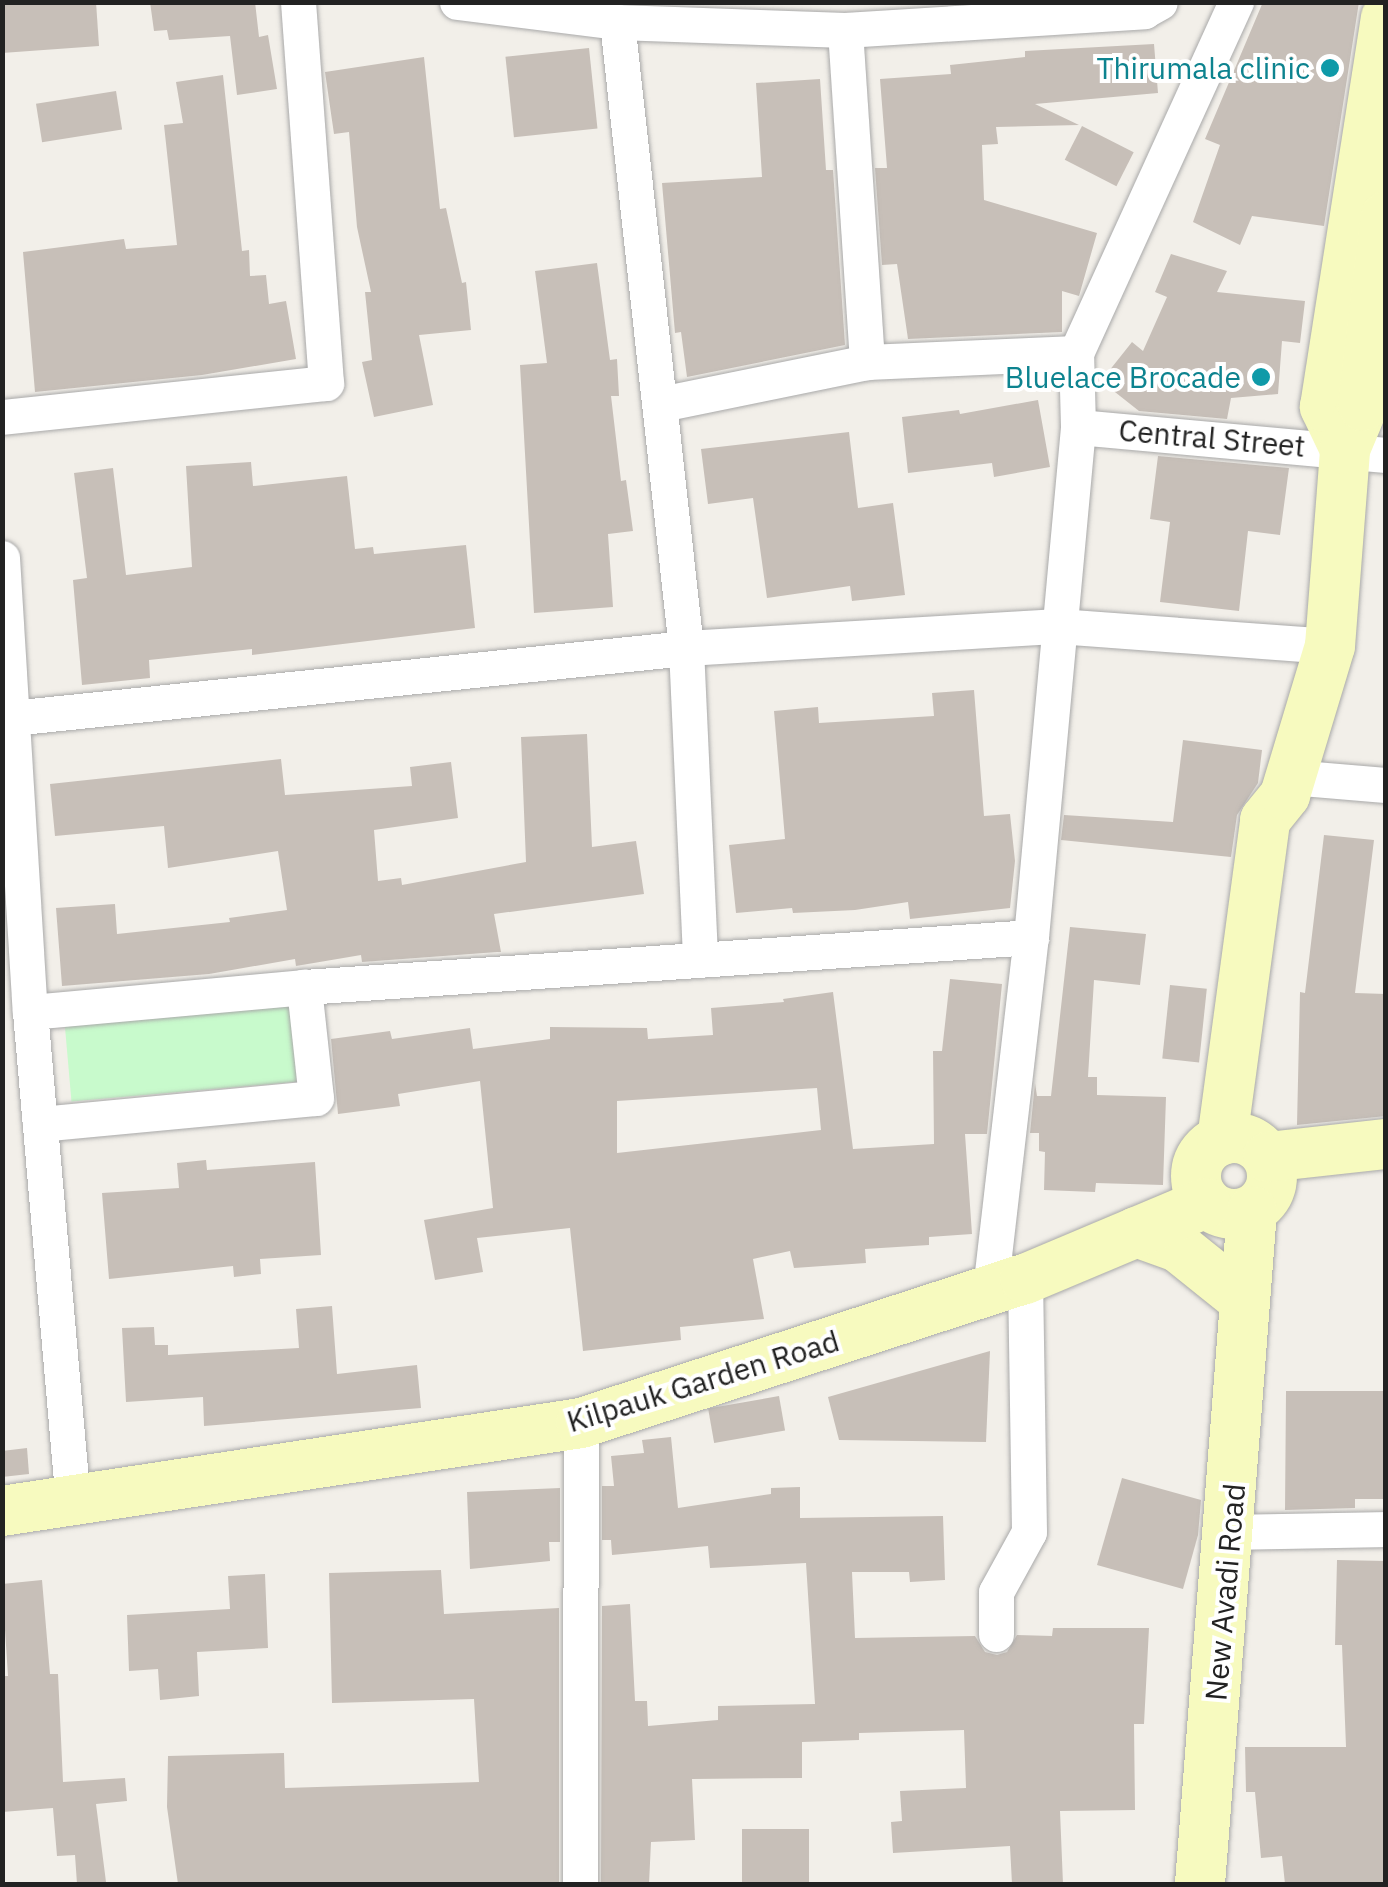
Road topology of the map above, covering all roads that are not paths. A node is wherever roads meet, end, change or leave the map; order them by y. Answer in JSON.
{"nodes":[{"id":1,"x":298,"y":2,"type":"edge"},
{"id":2,"x":457,"y":2,"type":"edge"},
{"id":3,"x":1160,"y":2,"type":"edge"},
{"id":4,"x":1236,"y":2,"type":"edge"},
{"id":5,"x":810,"y":15,"type":"edge"},
{"id":6,"x":1386,"y":18,"type":"edge"},
{"id":7,"x":616,"y":22,"type":"junction"},
{"id":8,"x":846,"y":30,"type":"junction"},
{"id":9,"x":1386,"y":216,"type":"edge"},
{"id":10,"x":1076,"y":354,"type":"junction"},
{"id":11,"x":868,"y":362,"type":"junction"},
{"id":12,"x":661,"y":404,"type":"junction"},
{"id":13,"x":2,"y":417,"type":"edge"},
{"id":14,"x":1078,"y":427,"type":"junction"},
{"id":15,"x":1365,"y":452,"type":"edge"},
{"id":16,"x":2,"y":558,"type":"edge"},
{"id":17,"x":1058,"y":626,"type":"junction"},
{"id":18,"x":1330,"y":646,"type":"junction"},
{"id":19,"x":686,"y":648,"type":"junction"},
{"id":20,"x":8,"y":719,"type":"edge"},
{"id":21,"x":1386,"y":785,"type":"edge"},
{"id":22,"x":1288,"y":786,"type":"junction"},
{"id":23,"x":1031,"y":937,"type":"junction"},
{"id":24,"x":700,"y":960,"type":"junction"},
{"id":25,"x":304,"y":987,"type":"junction"},
{"id":26,"x":30,"y":1012,"type":"junction"},
{"id":27,"x":40,"y":1124,"type":"junction"},
{"id":28,"x":1386,"y":1144,"type":"edge"},
{"id":29,"x":1386,"y":1173,"type":"edge"},
{"id":30,"x":1240,"y":1179,"type":"junction"},
{"id":31,"x":1136,"y":1232,"type":"junction"},
{"id":32,"x":1008,"y":1284,"type":"junction"},
{"id":33,"x":1243,"y":1299,"type":"junction"},
{"id":34,"x":581,"y":1422,"type":"junction"},
{"id":35,"x":73,"y":1500,"type":"junction"},
{"id":36,"x":2,"y":1511,"type":"edge"},
{"id":37,"x":1386,"y":1529,"type":"edge"},
{"id":38,"x":1231,"y":1532,"type":"junction"},
{"id":39,"x":996,"y":1634,"type":"dead end"},
{"id":40,"x":580,"y":1884,"type":"edge"},
{"id":41,"x":1200,"y":1884,"type":"edge"}],
"edges":[{"from":1,"to":13,"type":"street"},
{"from":2,"to":7,"type":"street"},
{"from":3,"to":8,"type":"street"},
{"from":4,"to":10,"type":"street"},
{"from":5,"to":7,"type":"street"},
{"from":5,"to":8,"type":"street"},
{"from":6,"to":15,"type":"main road","name":"New Avadi Road"},
{"from":7,"to":12,"type":"street"},
{"from":8,"to":11,"type":"street"},
{"from":9,"to":15,"type":"main road","name":"New Avadi Road"},
{"from":10,"to":11,"type":"street"},
{"from":10,"to":14,"type":"street"},
{"from":11,"to":12,"type":"street"},
{"from":12,"to":19,"type":"street"},
{"from":14,"to":15,"type":"street","name":"Central Street"},
{"from":14,"to":17,"type":"street"},
{"from":15,"to":18,"type":"main road","name":"New Avadi Road"},
{"from":16,"to":20,"type":"street"},
{"from":17,"to":18,"type":"street"},
{"from":17,"to":19,"type":"street"},
{"from":17,"to":23,"type":"street"},
{"from":18,"to":22,"type":"main road","name":"New Avadi Road"},
{"from":19,"to":20,"type":"street"},
{"from":19,"to":24,"type":"street"},
{"from":20,"to":26,"type":"street"},
{"from":21,"to":22,"type":"street"},
{"from":22,"to":30,"type":"main road","name":"New Avadi Road"},
{"from":23,"to":24,"type":"street"},
{"from":23,"to":32,"type":"street"},
{"from":24,"to":25,"type":"street"},
{"from":25,"to":26,"type":"street"},
{"from":25,"to":27,"type":"street"},
{"from":26,"to":27,"type":"street"},
{"from":27,"to":35,"type":"street"},
{"from":28,"to":30,"type":"main road","name":"Kilpauk Garden Road"},
{"from":29,"to":30,"type":"main road","name":"Kilpauk Garden Road"},
{"from":30,"to":31,"type":"main road","name":"Kilpauk Garden Road"},
{"from":30,"to":33,"type":"main road","name":"New Avadi Road"},
{"from":31,"to":32,"type":"main road","name":"Kilpauk Garden Road"},
{"from":31,"to":33,"type":"main road"},
{"from":32,"to":34,"type":"main road","name":"Kilpauk Garden Road"},
{"from":32,"to":39,"type":"street"},
{"from":33,"to":38,"type":"main road","name":"New Avadi Road"},
{"from":34,"to":35,"type":"main road","name":"Kilpauk Garden Road"},
{"from":34,"to":40,"type":"street"},
{"from":35,"to":36,"type":"main road","name":"Kilpauk Garden Road"},
{"from":37,"to":38,"type":"street"},
{"from":38,"to":41,"type":"main road","name":"New Avadi Road"}]}
